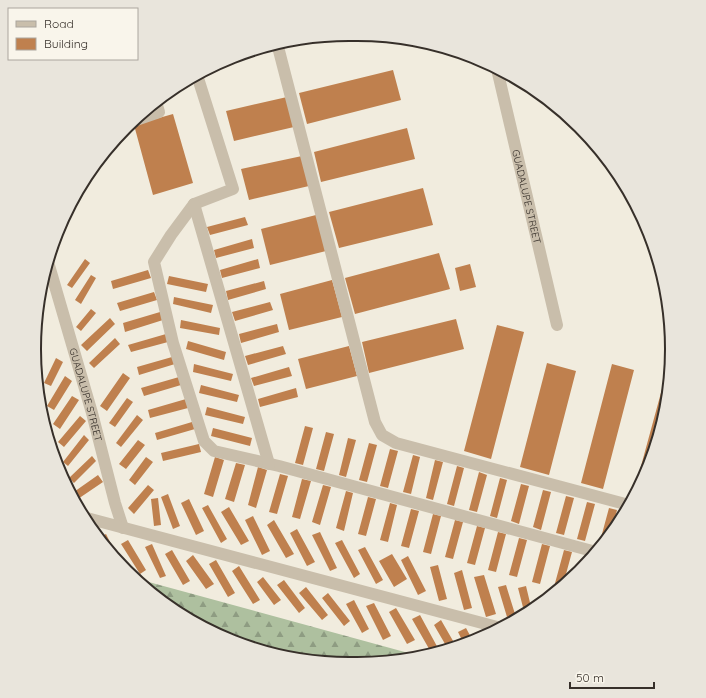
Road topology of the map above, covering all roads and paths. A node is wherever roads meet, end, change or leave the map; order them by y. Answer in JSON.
{"nodes":[{"id":1,"x":280,"y":49,"type":"edge"},
{"id":2,"x":499,"y":76,"type":"edge"},
{"id":3,"x":199,"y":80,"type":"edge"},
{"id":4,"x":158,"y":108,"type":"edge"},
{"id":5,"x":147,"y":116,"type":"edge"},
{"id":6,"x":194,"y":204,"type":"junction"},
{"id":7,"x":51,"y":271,"type":"edge"},
{"id":8,"x":558,"y":325,"type":"dead end"},
{"id":9,"x":269,"y":464,"type":"junction"},
{"id":10,"x":624,"y":504,"type":"edge"},
{"id":11,"x":93,"y":520,"type":"edge"},
{"id":12,"x":123,"y":528,"type":"junction"},
{"id":13,"x":590,"y":550,"type":"edge"},
{"id":14,"x":492,"y":626,"type":"edge"}],
"edges":[{"from":1,"to":10,"type":"street"},
{"from":2,"to":8,"type":"street","name":"GUADALUPE STREET"},
{"from":3,"to":6,"type":"street"},
{"from":4,"to":5,"type":"street"},
{"from":6,"to":9,"type":"street"},
{"from":6,"to":9,"type":"street"},
{"from":7,"to":12,"type":"street","name":"GUADALUPE STREET"},
{"from":9,"to":13,"type":"street"},
{"from":11,"to":12,"type":"street"},
{"from":12,"to":14,"type":"street"}]}
